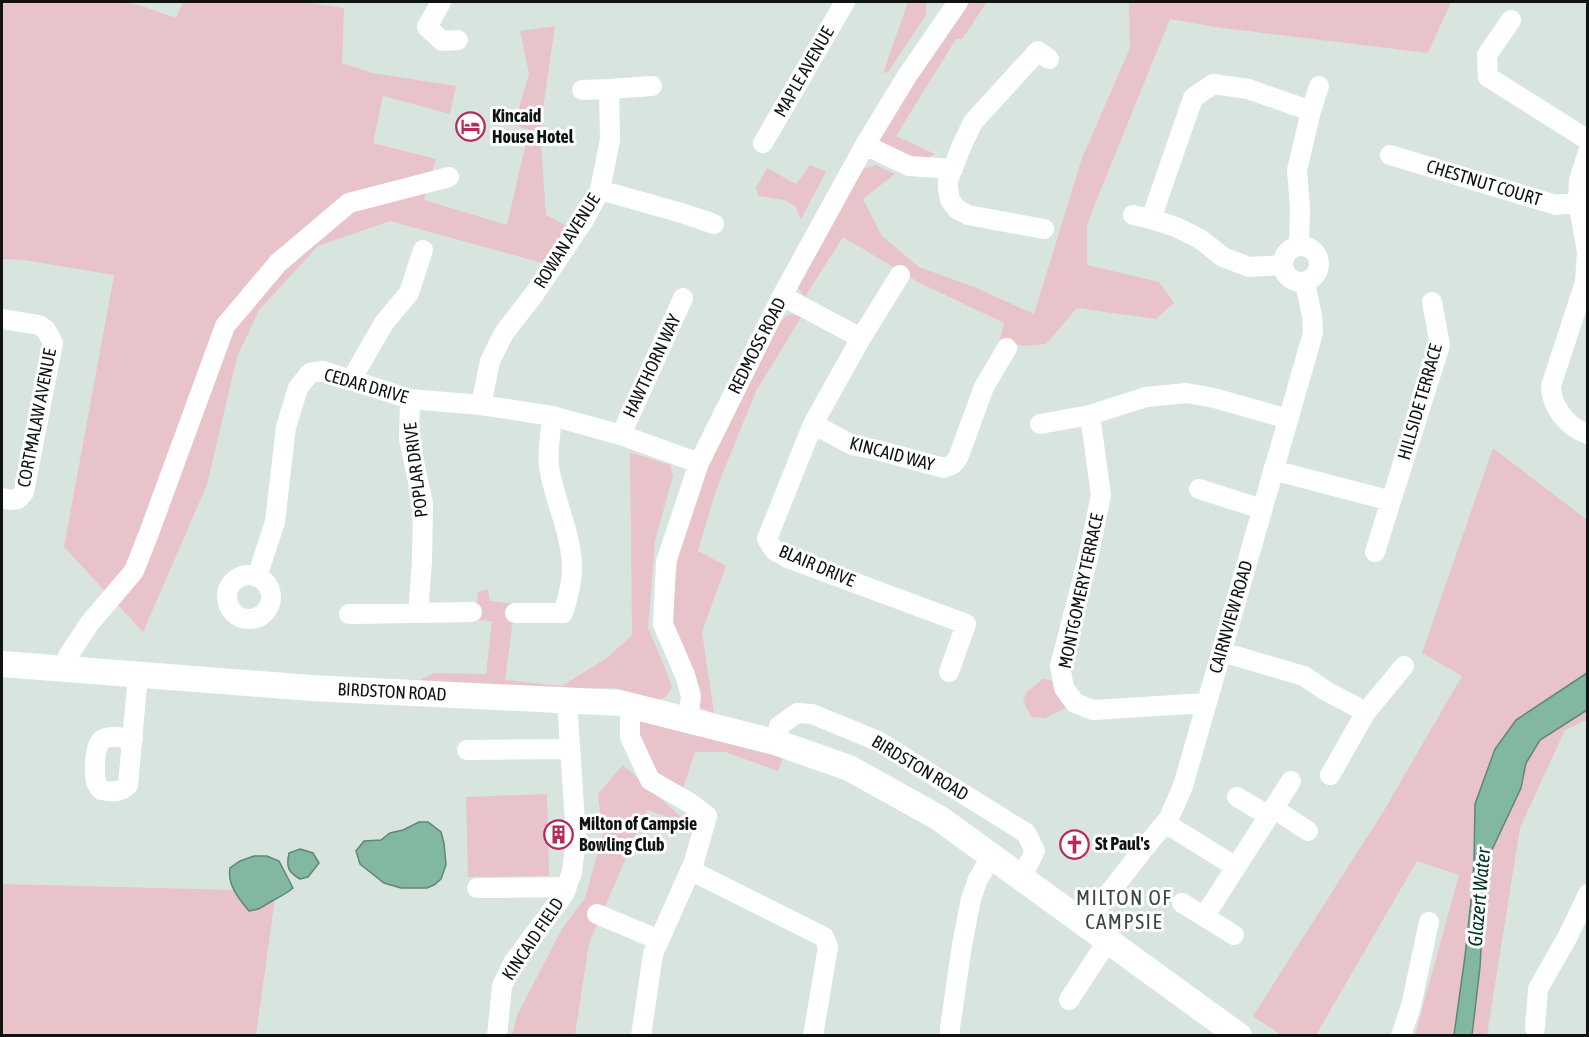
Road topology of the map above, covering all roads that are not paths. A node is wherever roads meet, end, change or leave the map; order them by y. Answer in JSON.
{"nodes":[{"id":1,"x":441,"y":2,"type":"edge"},
{"id":2,"x":845,"y":2,"type":"edge"},
{"id":3,"x":958,"y":2,"type":"edge"},
{"id":4,"x":1511,"y":20,"type":"dead end"},
{"id":5,"x":458,"y":40,"type":"dead end"},
{"id":6,"x":1049,"y":59,"type":"dead end"},
{"id":7,"x":652,"y":86,"type":"dead end"},
{"id":8,"x":1319,"y":86,"type":"dead end"},
{"id":9,"x":609,"y":89,"type":"junction"},
{"id":10,"x":582,"y":90,"type":"dead end"},
{"id":11,"x":1311,"y":111,"type":"junction"},
{"id":12,"x":1587,"y":140,"type":"edge"},
{"id":13,"x":762,"y":143,"type":"dead end"},
{"id":14,"x":864,"y":145,"type":"junction"},
{"id":15,"x":1587,"y":152,"type":"edge"},
{"id":16,"x":1390,"y":155,"type":"dead end"},
{"id":17,"x":952,"y":170,"type":"junction"},
{"id":18,"x":449,"y":177,"type":"dead end"},
{"id":19,"x":600,"y":190,"type":"junction"},
{"id":20,"x":1578,"y":202,"type":"junction"},
{"id":21,"x":714,"y":224,"type":"dead end"},
{"id":22,"x":1044,"y":230,"type":"dead end"},
{"id":23,"x":1299,"y":246,"type":"junction"},
{"id":24,"x":423,"y":249,"type":"dead end"},
{"id":25,"x":1282,"y":265,"type":"junction"},
{"id":26,"x":900,"y":275,"type":"dead end"},
{"id":27,"x":1305,"y":283,"type":"junction"},
{"id":28,"x":782,"y":296,"type":"junction"},
{"id":29,"x":683,"y":298,"type":"dead end"},
{"id":30,"x":1432,"y":302,"type":"dead end"},
{"id":31,"x":2,"y":319,"type":"edge"},
{"id":32,"x":1581,"y":319,"type":"edge"},
{"id":33,"x":861,"y":338,"type":"junction"},
{"id":34,"x":1009,"y":348,"type":"dead end"},
{"id":35,"x":351,"y":380,"type":"junction"},
{"id":36,"x":410,"y":399,"type":"junction"},
{"id":37,"x":481,"y":405,"type":"junction"},
{"id":38,"x":1090,"y":415,"type":"junction"},
{"id":39,"x":552,"y":416,"type":"junction"},
{"id":40,"x":1288,"y":419,"type":"junction"},
{"id":41,"x":813,"y":424,"type":"junction"},
{"id":42,"x":1040,"y":424,"type":"dead end"},
{"id":43,"x":1587,"y":434,"type":"edge"},
{"id":44,"x":621,"y":435,"type":"junction"},
{"id":45,"x":699,"y":463,"type":"junction"},
{"id":46,"x":1273,"y":470,"type":"junction"},
{"id":47,"x":1199,"y":489,"type":"dead end"},
{"id":48,"x":2,"y":498,"type":"edge"},
{"id":49,"x":1391,"y":501,"type":"junction"},
{"id":50,"x":1262,"y":509,"type":"junction"},
{"id":51,"x":1375,"y":552,"type":"dead end"},
{"id":52,"x":257,"y":577,"type":"dead end"},
{"id":53,"x":472,"y":612,"type":"dead end"},
{"id":54,"x":418,"y":613,"type":"junction"},
{"id":55,"x":515,"y":613,"type":"dead end"},
{"id":56,"x":349,"y":614,"type":"dead end"},
{"id":57,"x":1222,"y":652,"type":"junction"},
{"id":58,"x":2,"y":664,"type":"edge"},
{"id":59,"x":1404,"y":666,"type":"dead end"},
{"id":60,"x":64,"y":669,"type":"junction"},
{"id":61,"x":950,"y":672,"type":"dead end"},
{"id":62,"x":138,"y":675,"type":"junction"},
{"id":63,"x":567,"y":700,"type":"junction"},
{"id":64,"x":1207,"y":703,"type":"junction"},
{"id":65,"x":630,"y":705,"type":"junction"},
{"id":66,"x":1366,"y":712,"type":"junction"},
{"id":67,"x":687,"y":720,"type":"junction"},
{"id":68,"x":133,"y":739,"type":"dead end"},
{"id":69,"x":777,"y":742,"type":"junction"},
{"id":70,"x":570,"y":749,"type":"junction"},
{"id":71,"x":467,"y":750,"type":"dead end"},
{"id":72,"x":1330,"y":775,"type":"dead end"},
{"id":73,"x":1291,"y":781,"type":"dead end"},
{"id":74,"x":1237,"y":797,"type":"dead end"},
{"id":75,"x":1271,"y":812,"type":"junction"},
{"id":76,"x":1165,"y":823,"type":"junction"},
{"id":77,"x":1308,"y":831,"type":"dead end"},
{"id":78,"x":992,"y":856,"type":"junction"},
{"id":79,"x":1236,"y":867,"type":"junction"},
{"id":80,"x":690,"y":870,"type":"junction"},
{"id":81,"x":1021,"y":878,"type":"junction"},
{"id":82,"x":567,"y":887,"type":"junction"},
{"id":83,"x":477,"y":888,"type":"dead end"},
{"id":84,"x":1587,"y":894,"type":"edge"},
{"id":85,"x":1182,"y":903,"type":"dead end"},
{"id":86,"x":597,"y":914,"type":"dead end"},
{"id":87,"x":1204,"y":917,"type":"junction"},
{"id":88,"x":1429,"y":922,"type":"dead end"},
{"id":89,"x":1085,"y":924,"type":"junction"},
{"id":90,"x":1234,"y":935,"type":"dead end"},
{"id":91,"x":659,"y":940,"type":"junction"},
{"id":92,"x":1108,"y":940,"type":"junction"},
{"id":93,"x":1069,"y":1000,"type":"dead end"},
{"id":94,"x":1535,"y":1028,"type":"dead end"},
{"id":95,"x":1226,"y":1032,"type":"edge"},
{"id":96,"x":497,"y":1035,"type":"edge"},
{"id":97,"x":641,"y":1035,"type":"edge"},
{"id":98,"x":813,"y":1035,"type":"edge"},
{"id":99,"x":950,"y":1035,"type":"edge"},
{"id":100,"x":1401,"y":1035,"type":"edge"}],
"edges":[{"from":1,"to":5,"type":"street"},
{"from":2,"to":13,"type":"street","name":"MAPLE AVENUE"},
{"from":3,"to":14,"type":"street","name":"REDMOSS ROAD"},
{"from":4,"to":12,"type":"street"},
{"from":6,"to":17,"type":"street"},
{"from":7,"to":9,"type":"street"},
{"from":8,"to":11,"type":"street"},
{"from":9,"to":10,"type":"street"},
{"from":9,"to":19,"type":"street","name":"ROWAN AVENUE"},
{"from":11,"to":23,"type":"street"},
{"from":11,"to":25,"type":"street"},
{"from":14,"to":17,"type":"street"},
{"from":14,"to":28,"type":"street","name":"REDMOSS ROAD"},
{"from":15,"to":20,"type":"street"},
{"from":16,"to":20,"type":"street","name":"CHESTNUT COURT"},
{"from":17,"to":22,"type":"street"},
{"from":18,"to":60,"type":"street"},
{"from":19,"to":21,"type":"street"},
{"from":19,"to":37,"type":"street","name":"ROWAN AVENUE"},
{"from":20,"to":32,"type":"street"},
{"from":23,"to":25,"type":"street"},
{"from":23,"to":27,"type":"street"},
{"from":24,"to":35,"type":"street"},
{"from":25,"to":27,"type":"street"},
{"from":26,"to":33,"type":"street","name":"BLAIR DRIVE"},
{"from":27,"to":40,"type":"street","name":"CAIRNVIEW ROAD"},
{"from":28,"to":33,"type":"street"},
{"from":28,"to":45,"type":"street","name":"REDMOSS ROAD"},
{"from":29,"to":44,"type":"street","name":"HAWTHORN WAY"},
{"from":30,"to":49,"type":"street","name":"HILLSIDE TERRACE"},
{"from":31,"to":48,"type":"street","name":"CORTMALAW AVENUE"},
{"from":32,"to":43,"type":"street"},
{"from":33,"to":41,"type":"street","name":"BLAIR DRIVE"},
{"from":34,"to":41,"type":"street","name":"KINCAID WAY"},
{"from":35,"to":36,"type":"street","name":"CEDAR DRIVE"},
{"from":35,"to":52,"type":"street","name":"CEDAR DRIVE"},
{"from":36,"to":37,"type":"street","name":"CEDAR DRIVE"},
{"from":36,"to":54,"type":"street","name":"POPLAR DRIVE"},
{"from":37,"to":39,"type":"street","name":"CEDAR DRIVE"},
{"from":38,"to":40,"type":"street"},
{"from":38,"to":42,"type":"street"},
{"from":38,"to":64,"type":"street","name":"MONTGOMERY TERRACE"},
{"from":39,"to":44,"type":"street","name":"CEDAR DRIVE"},
{"from":39,"to":55,"type":"street"},
{"from":40,"to":46,"type":"street","name":"CAIRNVIEW ROAD"},
{"from":41,"to":61,"type":"street","name":"BLAIR DRIVE"},
{"from":44,"to":45,"type":"street","name":"CEDAR DRIVE"},
{"from":45,"to":67,"type":"street","name":"REDMOSS ROAD"},
{"from":46,"to":49,"type":"street"},
{"from":46,"to":50,"type":"street","name":"CAIRNVIEW ROAD"},
{"from":47,"to":50,"type":"street"},
{"from":49,"to":51,"type":"street","name":"HILLSIDE TERRACE"},
{"from":50,"to":57,"type":"street","name":"CAIRNVIEW ROAD"},
{"from":53,"to":54,"type":"street"},
{"from":54,"to":56,"type":"street"},
{"from":57,"to":64,"type":"street","name":"CAIRNVIEW ROAD"},
{"from":57,"to":66,"type":"street"},
{"from":58,"to":60,"type":"main road","name":"BIRDSTON ROAD"},
{"from":59,"to":66,"type":"street"},
{"from":60,"to":62,"type":"main road","name":"BIRDSTON ROAD"},
{"from":62,"to":63,"type":"main road","name":"BIRDSTON ROAD"},
{"from":62,"to":68,"type":"street"},
{"from":63,"to":65,"type":"main road","name":"BIRDSTON ROAD"},
{"from":63,"to":70,"type":"street","name":"KINCAID FIELD"},
{"from":64,"to":76,"type":"street","name":"CAIRNVIEW ROAD"},
{"from":65,"to":67,"type":"main road","name":"BIRDSTON ROAD"},
{"from":65,"to":80,"type":"street"},
{"from":66,"to":72,"type":"street"},
{"from":67,"to":69,"type":"main road","name":"BIRDSTON ROAD"},
{"from":69,"to":78,"type":"main road","name":"BIRDSTON ROAD"},
{"from":69,"to":81,"type":"street","name":"BIRDSTON ROAD"},
{"from":70,"to":71,"type":"street"},
{"from":70,"to":82,"type":"street","name":"KINCAID FIELD"},
{"from":73,"to":75,"type":"street"},
{"from":74,"to":75,"type":"street"},
{"from":75,"to":77,"type":"street"},
{"from":75,"to":79,"type":"street"},
{"from":76,"to":79,"type":"street"},
{"from":76,"to":89,"type":"street","name":"CAIRNVIEW ROAD"},
{"from":78,"to":81,"type":"main road","name":"BIRDSTON ROAD"},
{"from":78,"to":99,"type":"street"},
{"from":79,"to":87,"type":"street"},
{"from":80,"to":91,"type":"street"},
{"from":80,"to":98,"type":"street"},
{"from":81,"to":89,"type":"main road","name":"BIRDSTON ROAD"},
{"from":82,"to":83,"type":"street"},
{"from":82,"to":96,"type":"street","name":"KINCAID FIELD"},
{"from":84,"to":94,"type":"street"},
{"from":85,"to":87,"type":"street"},
{"from":86,"to":91,"type":"street"},
{"from":87,"to":90,"type":"street"},
{"from":88,"to":100,"type":"street"},
{"from":89,"to":92,"type":"main road","name":"BIRDSTON ROAD"},
{"from":91,"to":97,"type":"street"},
{"from":92,"to":93,"type":"street"},
{"from":92,"to":95,"type":"main road","name":"BIRDSTON ROAD"}]}
